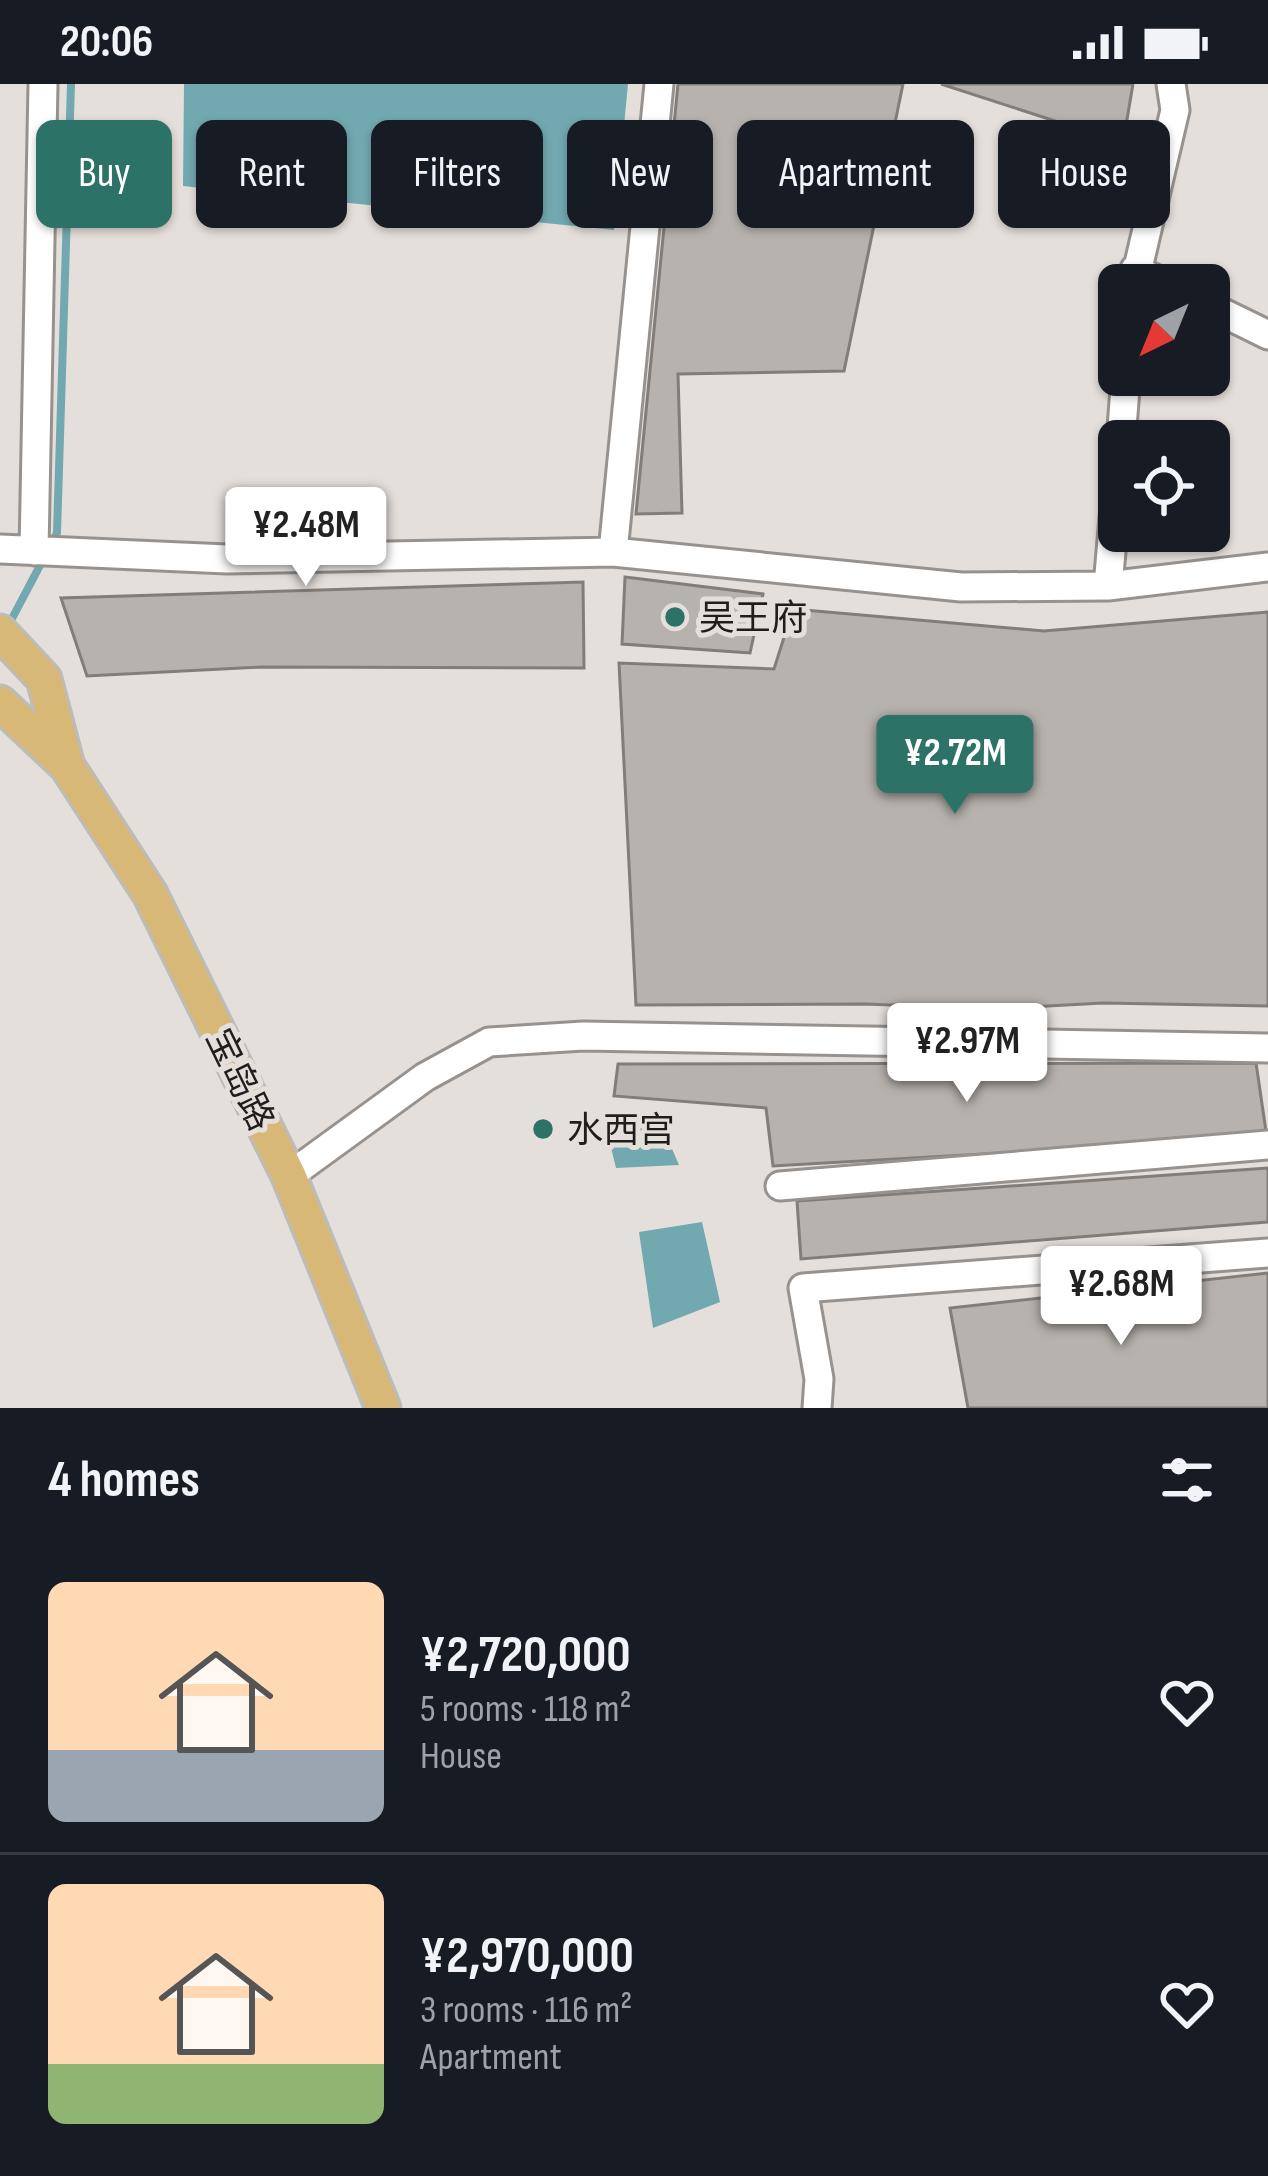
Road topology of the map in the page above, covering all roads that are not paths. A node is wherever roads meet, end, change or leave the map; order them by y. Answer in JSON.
{"nodes":[{"id":1,"x":43,"y":84,"type":"edge"},
{"id":2,"x":659,"y":84,"type":"edge"},
{"id":3,"x":1171,"y":84,"type":"edge"},
{"id":4,"x":1137,"y":264,"type":"edge"},
{"id":5,"x":1230,"y":316,"type":"edge"},
{"id":6,"x":1268,"y":335,"type":"edge"},
{"id":7,"x":0,"y":549,"type":"edge"},
{"id":8,"x":34,"y":550,"type":"junction"},
{"id":9,"x":613,"y":552,"type":"junction"},
{"id":10,"x":1111,"y":552,"type":"edge"},
{"id":11,"x":1268,"y":567,"type":"edge"},
{"id":12,"x":1108,"y":586,"type":"junction"},
{"id":13,"x":0,"y":632,"type":"edge"},
{"id":14,"x":2,"y":708,"type":"edge"},
{"id":15,"x":67,"y":766,"type":"junction"},
{"id":16,"x":1268,"y":1049,"type":"edge"},
{"id":17,"x":1268,"y":1145,"type":"edge"},
{"id":18,"x":289,"y":1176,"type":"junction"},
{"id":19,"x":780,"y":1186,"type":"dead end"},
{"id":20,"x":1268,"y":1253,"type":"edge"},
{"id":21,"x":383,"y":1408,"type":"edge"},
{"id":22,"x":817,"y":1408,"type":"edge"}],
"edges":[{"from":1,"to":8,"type":"street"},
{"from":2,"to":9,"type":"street"},
{"from":3,"to":4,"type":"street"},
{"from":5,"to":6,"type":"street"},
{"from":7,"to":8,"type":"street"},
{"from":8,"to":9,"type":"street"},
{"from":9,"to":12,"type":"street"},
{"from":10,"to":12,"type":"street"},
{"from":11,"to":12,"type":"street"},
{"from":13,"to":15,"type":"main road"},
{"from":14,"to":15,"type":"main road"},
{"from":15,"to":18,"type":"main road","name":"宝岛路"},
{"from":16,"to":18,"type":"street"},
{"from":17,"to":19,"type":"street"},
{"from":18,"to":21,"type":"main road","name":"宝岛路"},
{"from":20,"to":22,"type":"street"}]}
